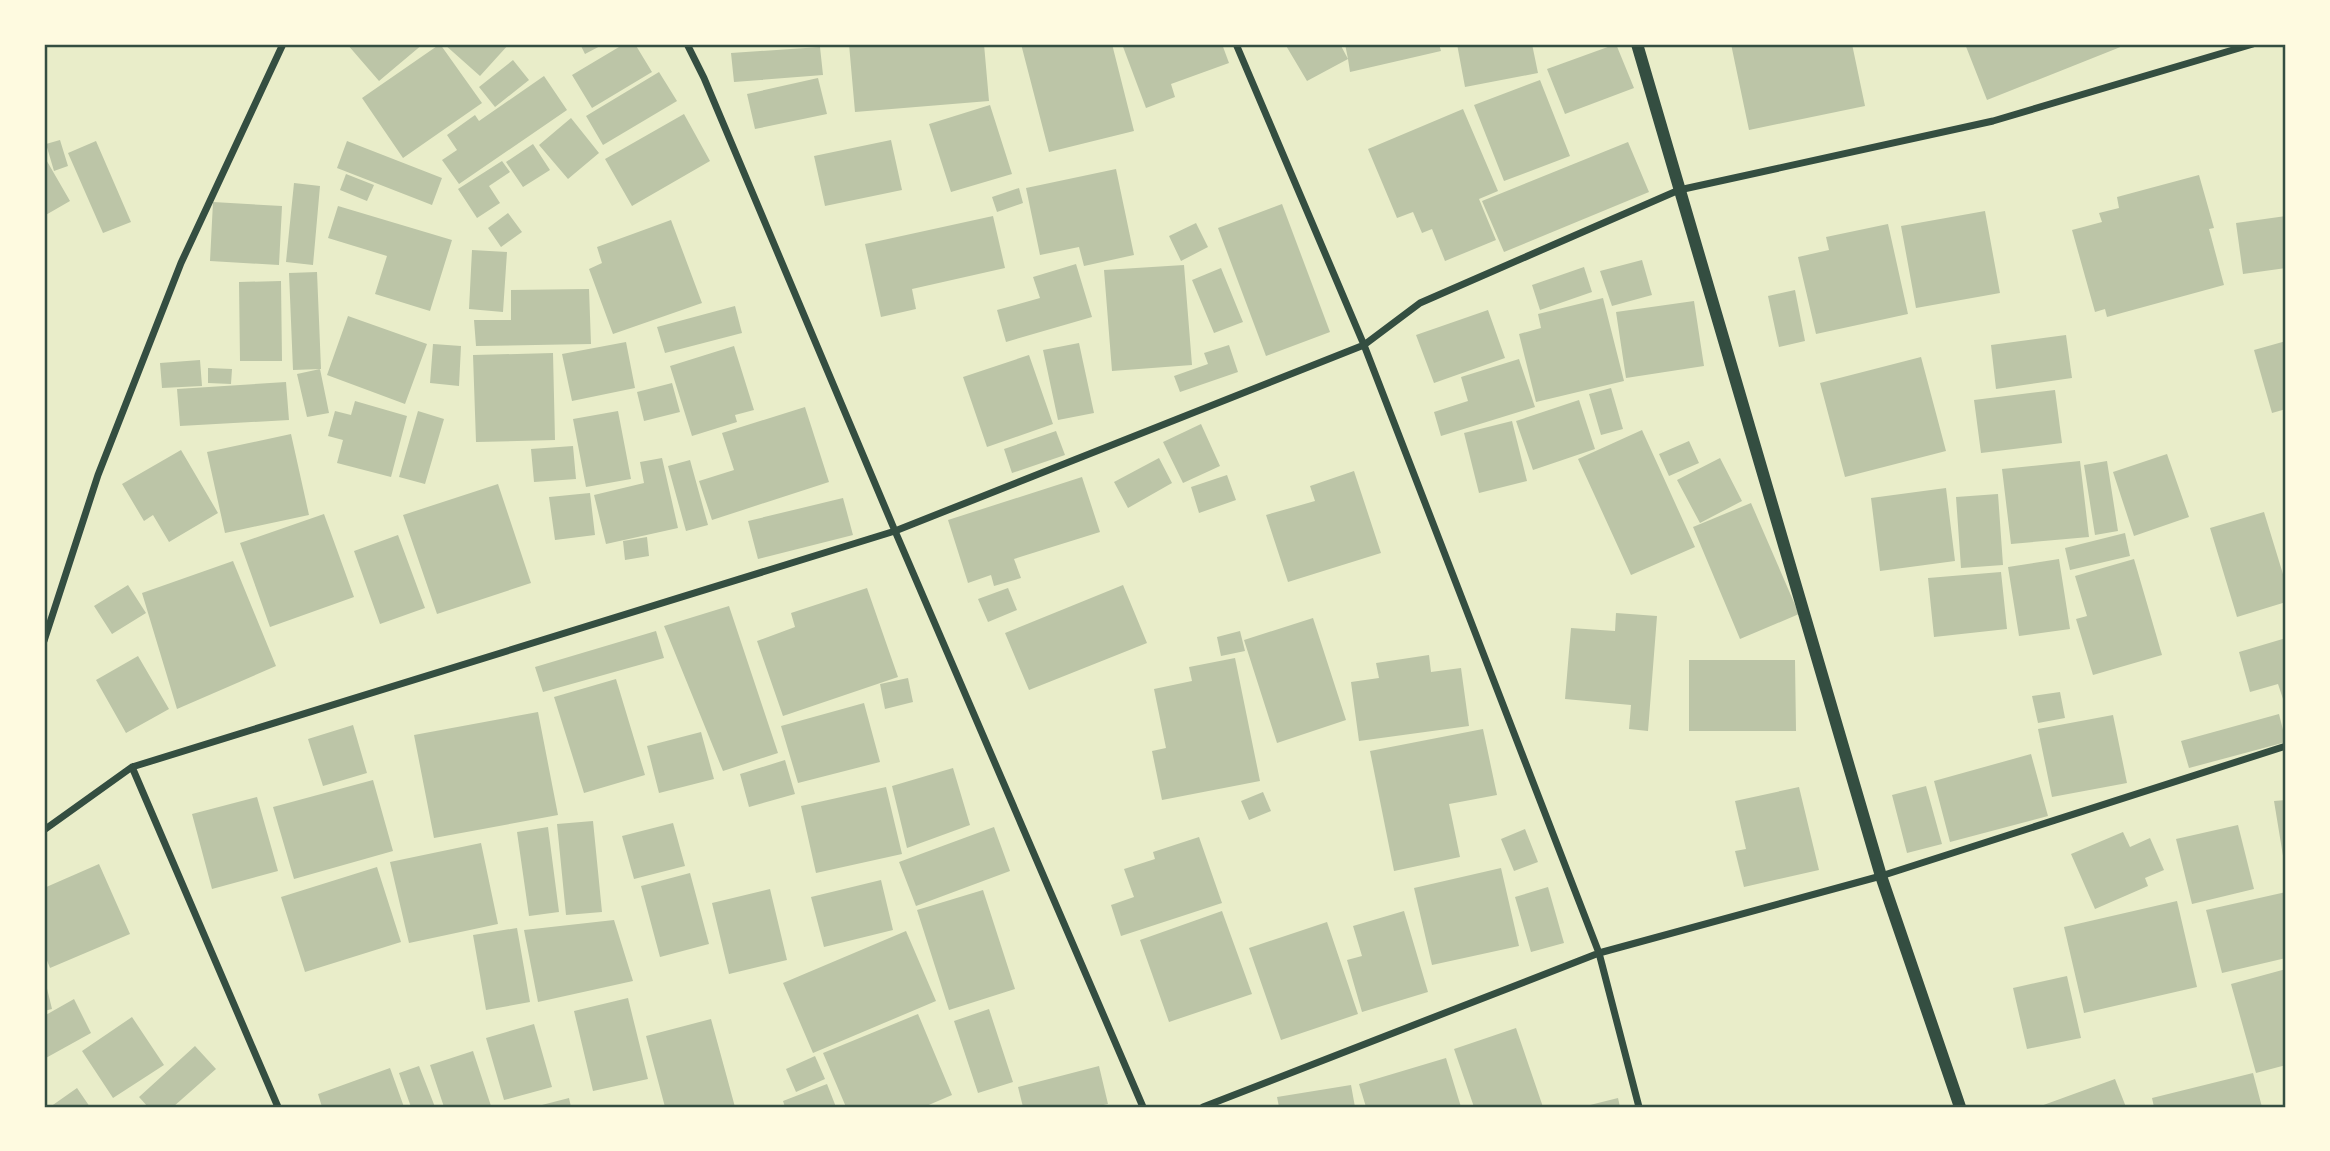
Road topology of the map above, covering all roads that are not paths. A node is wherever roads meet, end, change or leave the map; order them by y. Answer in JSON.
{"nodes":[{"id":1,"x":283,"y":44,"type":"edge"},
{"id":2,"x":687,"y":44,"type":"edge"},
{"id":3,"x":1236,"y":44,"type":"edge"},
{"id":4,"x":1637,"y":44,"type":"edge"},
{"id":5,"x":2253,"y":44,"type":"edge"},
{"id":6,"x":1679,"y":190,"type":"junction"},
{"id":7,"x":1364,"y":345,"type":"junction"},
{"id":8,"x":895,"y":531,"type":"junction"},
{"id":9,"x":44,"y":641,"type":"edge"},
{"id":10,"x":2286,"y":746,"type":"edge"},
{"id":11,"x":132,"y":767,"type":"junction"},
{"id":12,"x":44,"y":830,"type":"edge"},
{"id":13,"x":1881,"y":876,"type":"junction"},
{"id":14,"x":1599,"y":953,"type":"junction"},
{"id":15,"x":278,"y":1107,"type":"edge"},
{"id":16,"x":1143,"y":1107,"type":"edge"},
{"id":17,"x":1203,"y":1107,"type":"edge"},
{"id":18,"x":1639,"y":1107,"type":"edge"},
{"id":19,"x":1960,"y":1107,"type":"edge"}],
"edges":[{"from":1,"to":9,"type":"street"},
{"from":2,"to":8,"type":"street"},
{"from":3,"to":7,"type":"street"},
{"from":4,"to":6,"type":"street"},
{"from":5,"to":6,"type":"street"},
{"from":6,"to":7,"type":"street"},
{"from":6,"to":13,"type":"street"},
{"from":7,"to":8,"type":"street"},
{"from":7,"to":14,"type":"street"},
{"from":8,"to":11,"type":"street"},
{"from":8,"to":16,"type":"street"},
{"from":10,"to":13,"type":"street"},
{"from":11,"to":12,"type":"street"},
{"from":11,"to":15,"type":"street"},
{"from":13,"to":14,"type":"street"},
{"from":13,"to":19,"type":"street"},
{"from":14,"to":17,"type":"street"},
{"from":14,"to":18,"type":"street"}]}
